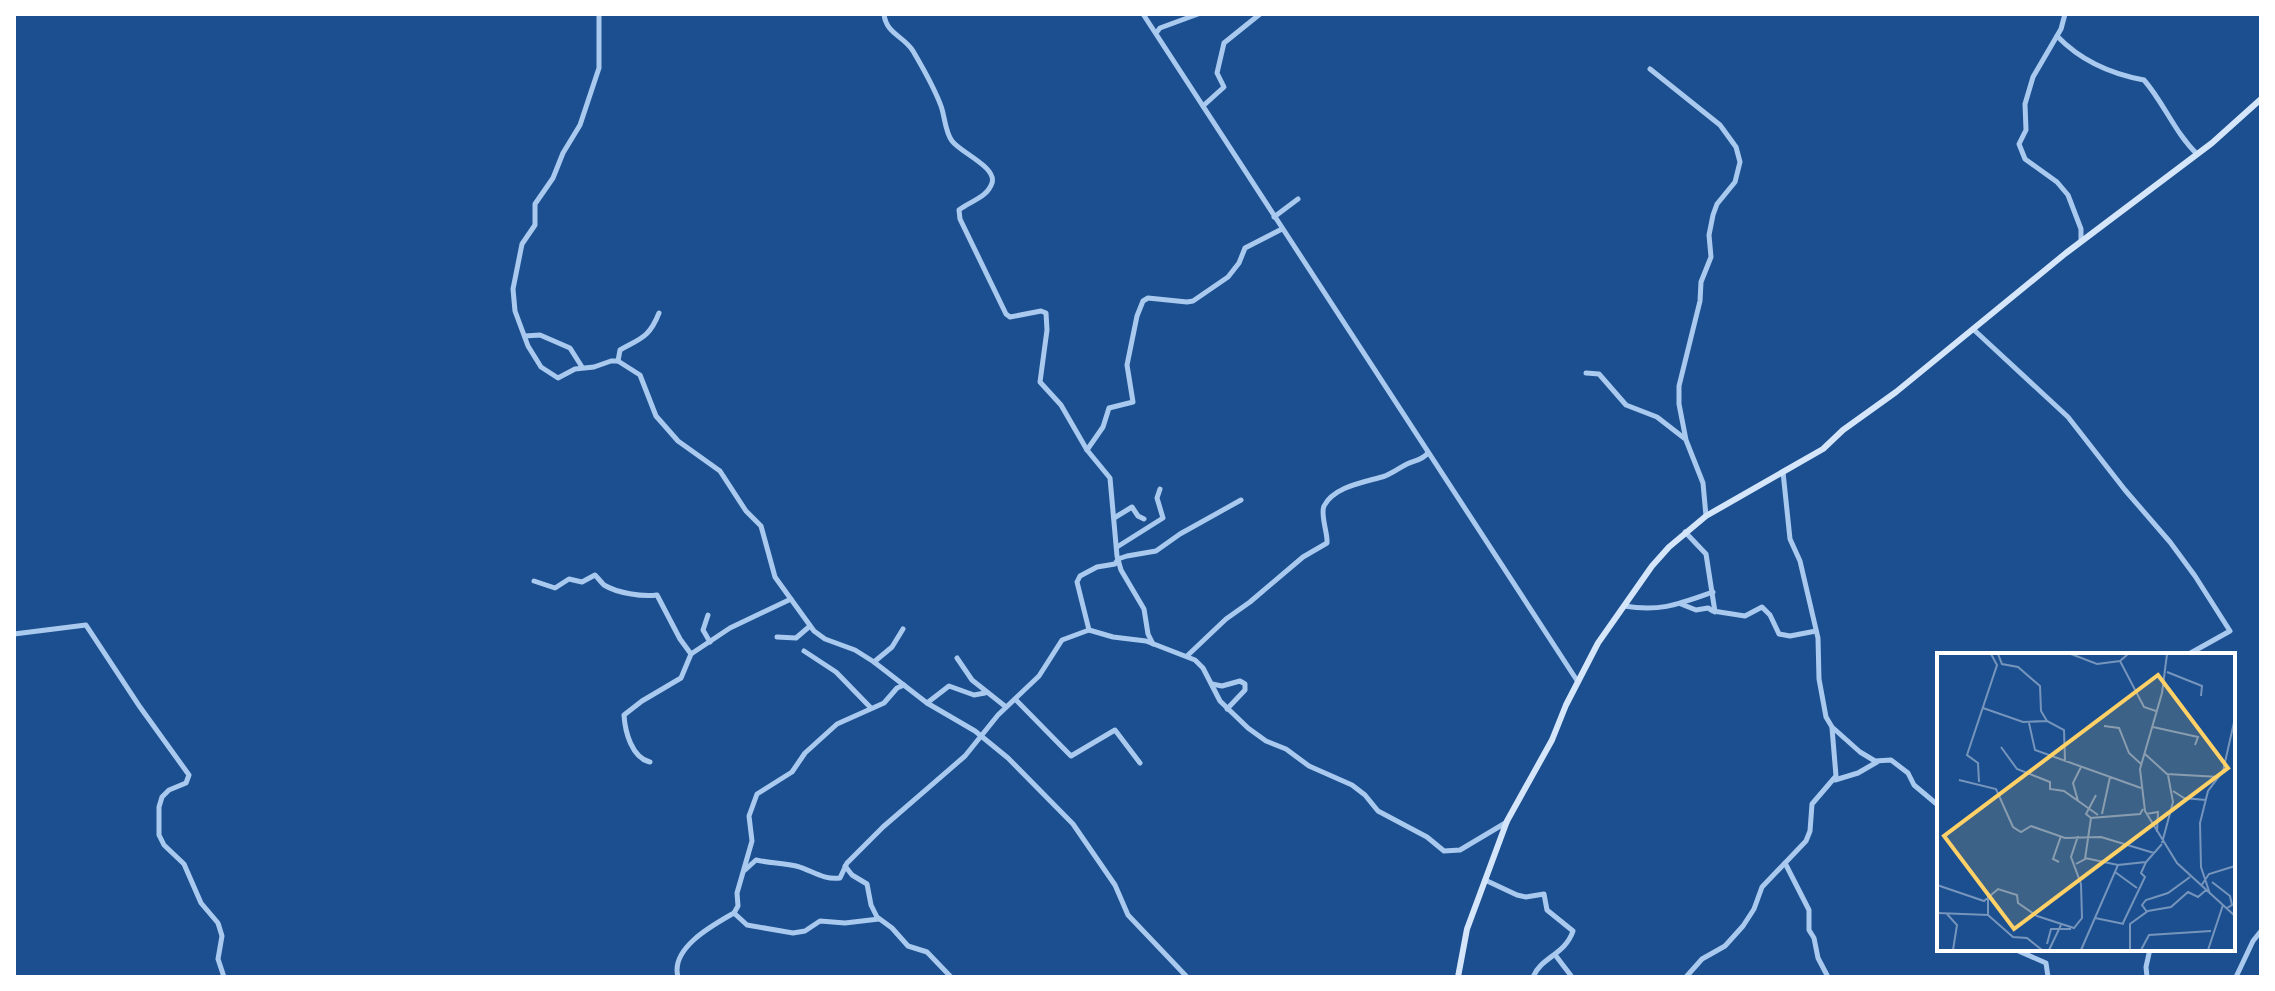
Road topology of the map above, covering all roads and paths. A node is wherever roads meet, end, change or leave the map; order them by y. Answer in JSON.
{"nodes":[{"id":1,"x":599,"y":14,"type":"edge"},
{"id":2,"x":884,"y":14,"type":"edge"},
{"id":3,"x":1143,"y":14,"type":"edge"},
{"id":4,"x":1198,"y":14,"type":"edge"},
{"id":5,"x":1260,"y":14,"type":"edge"},
{"id":6,"x":2065,"y":14,"type":"edge"},
{"id":7,"x":1156,"y":33,"type":"junction"},
{"id":8,"x":2057,"y":36,"type":"junction"},
{"id":9,"x":1650,"y":69,"type":"dead end"},
{"id":10,"x":2261,"y":99,"type":"edge"},
{"id":11,"x":1203,"y":106,"type":"junction"},
{"id":12,"x":2197,"y":154,"type":"junction"},
{"id":13,"x":1298,"y":199,"type":"dead end"},
{"id":14,"x":1274,"y":217,"type":"junction"},
{"id":15,"x":1282,"y":229,"type":"junction"},
{"id":16,"x":2081,"y":244,"type":"junction"},
{"id":17,"x":659,"y":313,"type":"dead end"},
{"id":18,"x":1973,"y":329,"type":"junction"},
{"id":19,"x":525,"y":336,"type":"junction"},
{"id":20,"x":618,"y":361,"type":"junction"},
{"id":21,"x":583,"y":368,"type":"junction"},
{"id":22,"x":1586,"y":373,"type":"dead end"},
{"id":23,"x":1686,"y":440,"type":"junction"},
{"id":24,"x":1087,"y":450,"type":"junction"},
{"id":25,"x":1428,"y":453,"type":"junction"},
{"id":26,"x":1783,"y":472,"type":"junction"},
{"id":27,"x":1160,"y":489,"type":"dead end"},
{"id":28,"x":1241,"y":500,"type":"dead end"},
{"id":29,"x":1709,"y":514,"type":"junction"},
{"id":30,"x":1114,"y":518,"type":"junction"},
{"id":31,"x":1144,"y":519,"type":"dead end"},
{"id":32,"x":1685,"y":532,"type":"junction"},
{"id":33,"x":1116,"y":548,"type":"junction"},
{"id":34,"x":1118,"y":559,"type":"junction"},
{"id":35,"x":534,"y":581,"type":"dead end"},
{"id":36,"x":1713,"y":592,"type":"junction"},
{"id":37,"x":791,"y":599,"type":"junction"},
{"id":38,"x":1681,"y":604,"type":"junction"},
{"id":39,"x":1624,"y":606,"type":"junction"},
{"id":40,"x":1715,"y":612,"type":"junction"},
{"id":41,"x":708,"y":615,"type":"dead end"},
{"id":42,"x":810,"y":626,"type":"junction"},
{"id":43,"x":903,"y":629,"type":"dead end"},
{"id":44,"x":1089,"y":630,"type":"junction"},
{"id":45,"x":1816,"y":631,"type":"junction"},
{"id":46,"x":14,"y":634,"type":"edge"},
{"id":47,"x":777,"y":637,"type":"dead end"},
{"id":48,"x":710,"y":642,"type":"junction"},
{"id":49,"x":1153,"y":644,"type":"junction"},
{"id":50,"x":804,"y":651,"type":"dead end"},
{"id":51,"x":2191,"y":653,"type":"edge"},
{"id":52,"x":691,"y":654,"type":"junction"},
{"id":53,"x":1187,"y":656,"type":"junction"},
{"id":54,"x":957,"y":658,"type":"dead end"},
{"id":55,"x":874,"y":662,"type":"junction"},
{"id":56,"x":1578,"y":682,"type":"junction"},
{"id":57,"x":1212,"y":684,"type":"junction"},
{"id":58,"x":905,"y":685,"type":"junction"},
{"id":59,"x":986,"y":693,"type":"junction"},
{"id":60,"x":1015,"y":699,"type":"junction"},
{"id":61,"x":927,"y":703,"type":"junction"},
{"id":62,"x":870,"y":707,"type":"junction"},
{"id":63,"x":1006,"y":707,"type":"junction"},
{"id":64,"x":1227,"y":709,"type":"junction"},
{"id":65,"x":1832,"y":727,"type":"junction"},
{"id":66,"x":982,"y":737,"type":"junction"},
{"id":67,"x":1878,"y":761,"type":"junction"},
{"id":68,"x":650,"y":762,"type":"dead end"},
{"id":69,"x":1140,"y":763,"type":"dead end"},
{"id":70,"x":1834,"y":780,"type":"junction"},
{"id":71,"x":1937,"y":804,"type":"edge"},
{"id":72,"x":1507,"y":822,"type":"junction"},
{"id":73,"x":1785,"y":863,"type":"junction"},
{"id":74,"x":845,"y":866,"type":"junction"},
{"id":75,"x":745,"y":870,"type":"junction"},
{"id":76,"x":1484,"y":879,"type":"junction"},
{"id":77,"x":734,"y":913,"type":"junction"},
{"id":78,"x":880,"y":919,"type":"junction"},
{"id":79,"x":2261,"y":931,"type":"edge"},
{"id":80,"x":2019,"y":951,"type":"edge"},
{"id":81,"x":2150,"y":951,"type":"edge"},
{"id":82,"x":1556,"y":956,"type":"junction"},
{"id":83,"x":224,"y":977,"type":"edge"},
{"id":84,"x":678,"y":977,"type":"edge"},
{"id":85,"x":951,"y":977,"type":"edge"},
{"id":86,"x":1187,"y":977,"type":"edge"},
{"id":87,"x":1458,"y":977,"type":"edge"},
{"id":88,"x":1533,"y":977,"type":"edge"},
{"id":89,"x":1572,"y":977,"type":"edge"},
{"id":90,"x":1686,"y":977,"type":"edge"},
{"id":91,"x":1828,"y":977,"type":"edge"},
{"id":92,"x":2048,"y":977,"type":"edge"},
{"id":93,"x":2147,"y":977,"type":"edge"},
{"id":94,"x":2236,"y":977,"type":"edge"}],
"edges":[{"from":1,"to":19,"type":"street"},
{"from":2,"to":24,"type":"street"},
{"from":3,"to":7,"type":"street"},
{"from":4,"to":7,"type":"street"},
{"from":5,"to":11,"type":"street"},
{"from":6,"to":8,"type":"street"},
{"from":7,"to":11,"type":"street"},
{"from":8,"to":12,"type":"street"},
{"from":8,"to":16,"type":"street"},
{"from":9,"to":23,"type":"street"},
{"from":10,"to":12,"type":"street"},
{"from":11,"to":14,"type":"street"},
{"from":12,"to":16,"type":"street"},
{"from":13,"to":14,"type":"street"},
{"from":14,"to":15,"type":"street"},
{"from":15,"to":24,"type":"street"},
{"from":15,"to":25,"type":"street"},
{"from":16,"to":18,"type":"street"},
{"from":17,"to":20,"type":"street"},
{"from":18,"to":26,"type":"street"},
{"from":18,"to":51,"type":"street"},
{"from":19,"to":21,"type":"street"},
{"from":19,"to":21,"type":"street"},
{"from":20,"to":21,"type":"street"},
{"from":20,"to":37,"type":"street"},
{"from":22,"to":23,"type":"street"},
{"from":23,"to":29,"type":"street"},
{"from":24,"to":30,"type":"street"},
{"from":25,"to":53,"type":"street"},
{"from":25,"to":56,"type":"street"},
{"from":26,"to":29,"type":"street"},
{"from":26,"to":45,"type":"street"},
{"from":27,"to":33,"type":"street"},
{"from":28,"to":34,"type":"street"},
{"from":29,"to":32,"type":"street"},
{"from":30,"to":31,"type":"street"},
{"from":30,"to":33,"type":"street"},
{"from":32,"to":36,"type":"street"},
{"from":32,"to":39,"type":"street"},
{"from":33,"to":34,"type":"street"},
{"from":34,"to":44,"type":"street"},
{"from":34,"to":49,"type":"street"},
{"from":35,"to":52,"type":"street"},
{"from":36,"to":38,"type":"street"},
{"from":36,"to":40,"type":"street"},
{"from":37,"to":42,"type":"street"},
{"from":37,"to":48,"type":"street"},
{"from":38,"to":39,"type":"street"},
{"from":38,"to":40,"type":"street"},
{"from":39,"to":56,"type":"street"},
{"from":40,"to":45,"type":"street"},
{"from":41,"to":48,"type":"street"},
{"from":42,"to":47,"type":"street"},
{"from":42,"to":55,"type":"street"},
{"from":43,"to":55,"type":"street"},
{"from":44,"to":49,"type":"street"},
{"from":44,"to":60,"type":"street"},
{"from":45,"to":65,"type":"street"},
{"from":46,"to":83,"type":"street"},
{"from":48,"to":52,"type":"street"},
{"from":49,"to":53,"type":"street"},
{"from":50,"to":62,"type":"street"},
{"from":52,"to":68,"type":"street"},
{"from":53,"to":57,"type":"street"},
{"from":54,"to":59,"type":"street"},
{"from":55,"to":58,"type":"street"},
{"from":56,"to":72,"type":"street"},
{"from":57,"to":64,"type":"street"},
{"from":57,"to":64,"type":"street"},
{"from":58,"to":61,"type":"street"},
{"from":58,"to":62,"type":"street"},
{"from":59,"to":61,"type":"street"},
{"from":59,"to":63,"type":"street"},
{"from":60,"to":63,"type":"street"},
{"from":60,"to":69,"type":"street"},
{"from":61,"to":66,"type":"street"},
{"from":62,"to":75,"type":"street"},
{"from":63,"to":66,"type":"street"},
{"from":64,"to":72,"type":"street"},
{"from":65,"to":67,"type":"street"},
{"from":65,"to":70,"type":"street"},
{"from":66,"to":74,"type":"street"},
{"from":66,"to":86,"type":"street"},
{"from":67,"to":70,"type":"street"},
{"from":67,"to":71,"type":"street"},
{"from":70,"to":73,"type":"street"},
{"from":72,"to":76,"type":"street"},
{"from":73,"to":90,"type":"street"},
{"from":73,"to":91,"type":"street"},
{"from":74,"to":75,"type":"street"},
{"from":74,"to":78,"type":"street"},
{"from":75,"to":77,"type":"street"},
{"from":76,"to":82,"type":"street"},
{"from":76,"to":87,"type":"street"},
{"from":77,"to":78,"type":"street"},
{"from":77,"to":84,"type":"street"},
{"from":78,"to":85,"type":"street"},
{"from":79,"to":94,"type":"street"},
{"from":80,"to":92,"type":"street"},
{"from":81,"to":93,"type":"street"},
{"from":82,"to":88,"type":"street"},
{"from":82,"to":89,"type":"street"}]}
